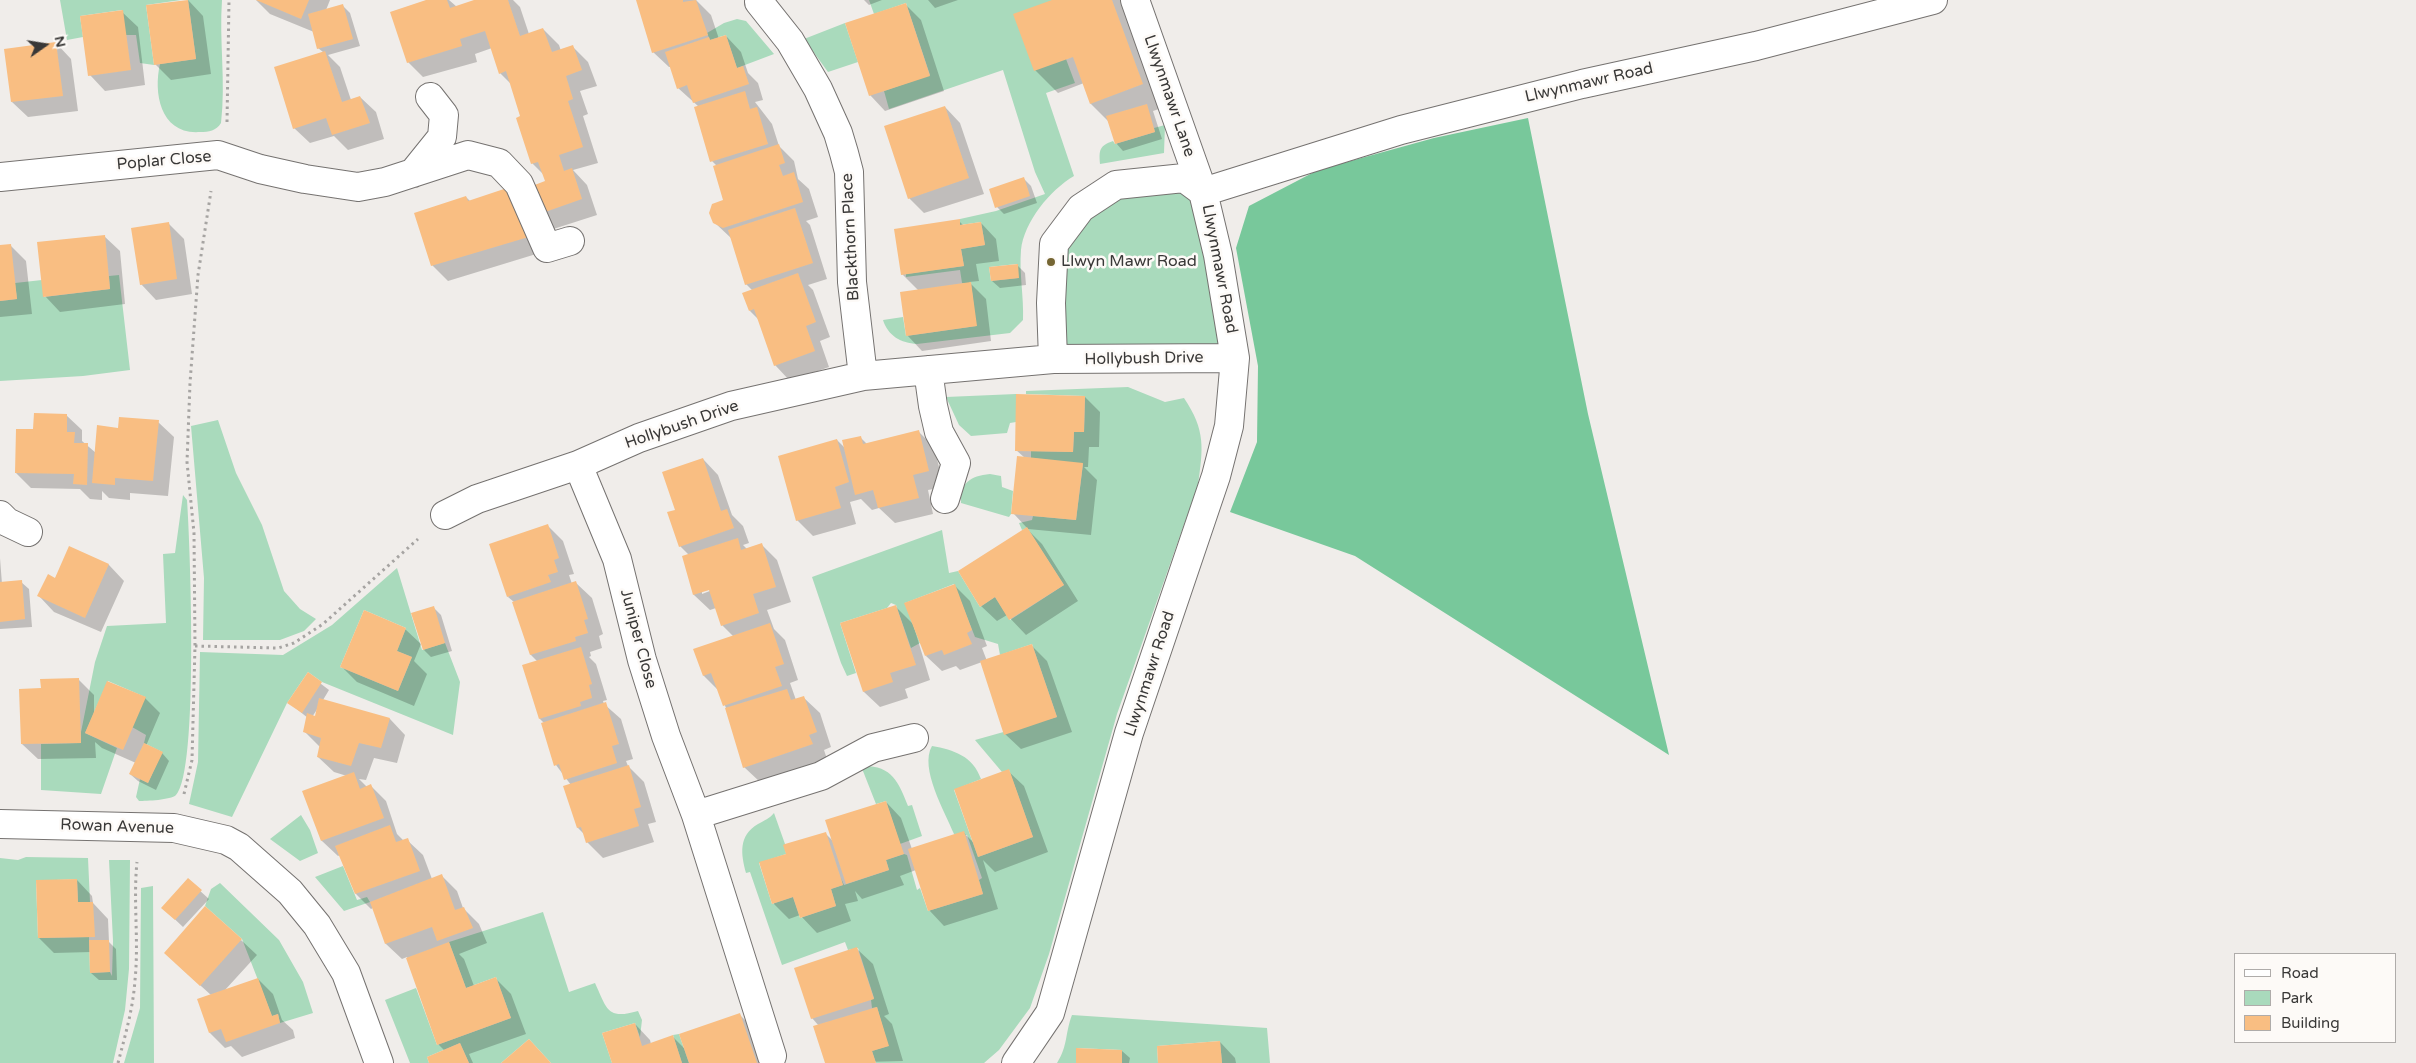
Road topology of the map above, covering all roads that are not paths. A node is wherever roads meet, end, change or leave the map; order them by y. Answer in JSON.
{"nodes":[{"id":1,"x":1135,"y":0,"type":"edge"},
{"id":2,"x":1933,"y":0,"type":"edge"},
{"id":3,"x":759,"y":2,"type":"dead end"},
{"id":4,"x":430,"y":96,"type":"dead end"},
{"id":5,"x":413,"y":173,"type":"junction"},
{"id":6,"x":0,"y":177,"type":"edge"},
{"id":7,"x":1203,"y":192,"type":"junction"},
{"id":8,"x":570,"y":241,"type":"dead end"},
{"id":9,"x":1235,"y":358,"type":"junction"},
{"id":10,"x":1053,"y":359,"type":"junction"},
{"id":11,"x":928,"y":370,"type":"junction"},
{"id":12,"x":863,"y":376,"type":"junction"},
{"id":13,"x":578,"y":465,"type":"junction"},
{"id":14,"x":945,"y":499,"type":"dead end"},
{"id":15,"x":445,"y":514,"type":"road end"},
{"id":16,"x":0,"y":515,"type":"edge"},
{"id":17,"x":28,"y":532,"type":"dead end"},
{"id":18,"x":914,"y":738,"type":"dead end"},
{"id":19,"x":696,"y":815,"type":"junction"},
{"id":20,"x":0,"y":824,"type":"edge"},
{"id":21,"x":772,"y":1056,"type":"dead end"},
{"id":22,"x":378,"y":1063,"type":"edge"},
{"id":23,"x":1016,"y":1063,"type":"edge"}],
"edges":[{"from":1,"to":7,"type":"street","name":"Llwynmawr Lane"},
{"from":2,"to":7,"type":"street","name":"Llwynmawr Road"},
{"from":3,"to":12,"type":"street","name":"Blackthorn Place"},
{"from":4,"to":5,"type":"street"},
{"from":5,"to":6,"type":"street","name":"Poplar Close"},
{"from":5,"to":8,"type":"street","name":"Poplar Close"},
{"from":7,"to":9,"type":"street","name":"Llwynmawr Road"},
{"from":7,"to":10,"type":"street"},
{"from":9,"to":10,"type":"street","name":"Hollybush Drive"},
{"from":9,"to":23,"type":"street","name":"Llwynmawr Road"},
{"from":10,"to":11,"type":"street","name":"Hollybush Drive"},
{"from":11,"to":12,"type":"street","name":"Hollybush Drive"},
{"from":11,"to":14,"type":"street"},
{"from":12,"to":13,"type":"street","name":"Hollybush Drive"},
{"from":13,"to":15,"type":"street","name":"Hollybush Drive"},
{"from":13,"to":19,"type":"street","name":"Juniper Close"},
{"from":16,"to":17,"type":"street"},
{"from":18,"to":19,"type":"street"},
{"from":19,"to":21,"type":"street","name":"Juniper Close"},
{"from":20,"to":22,"type":"street","name":"Rowan Avenue"}]}
